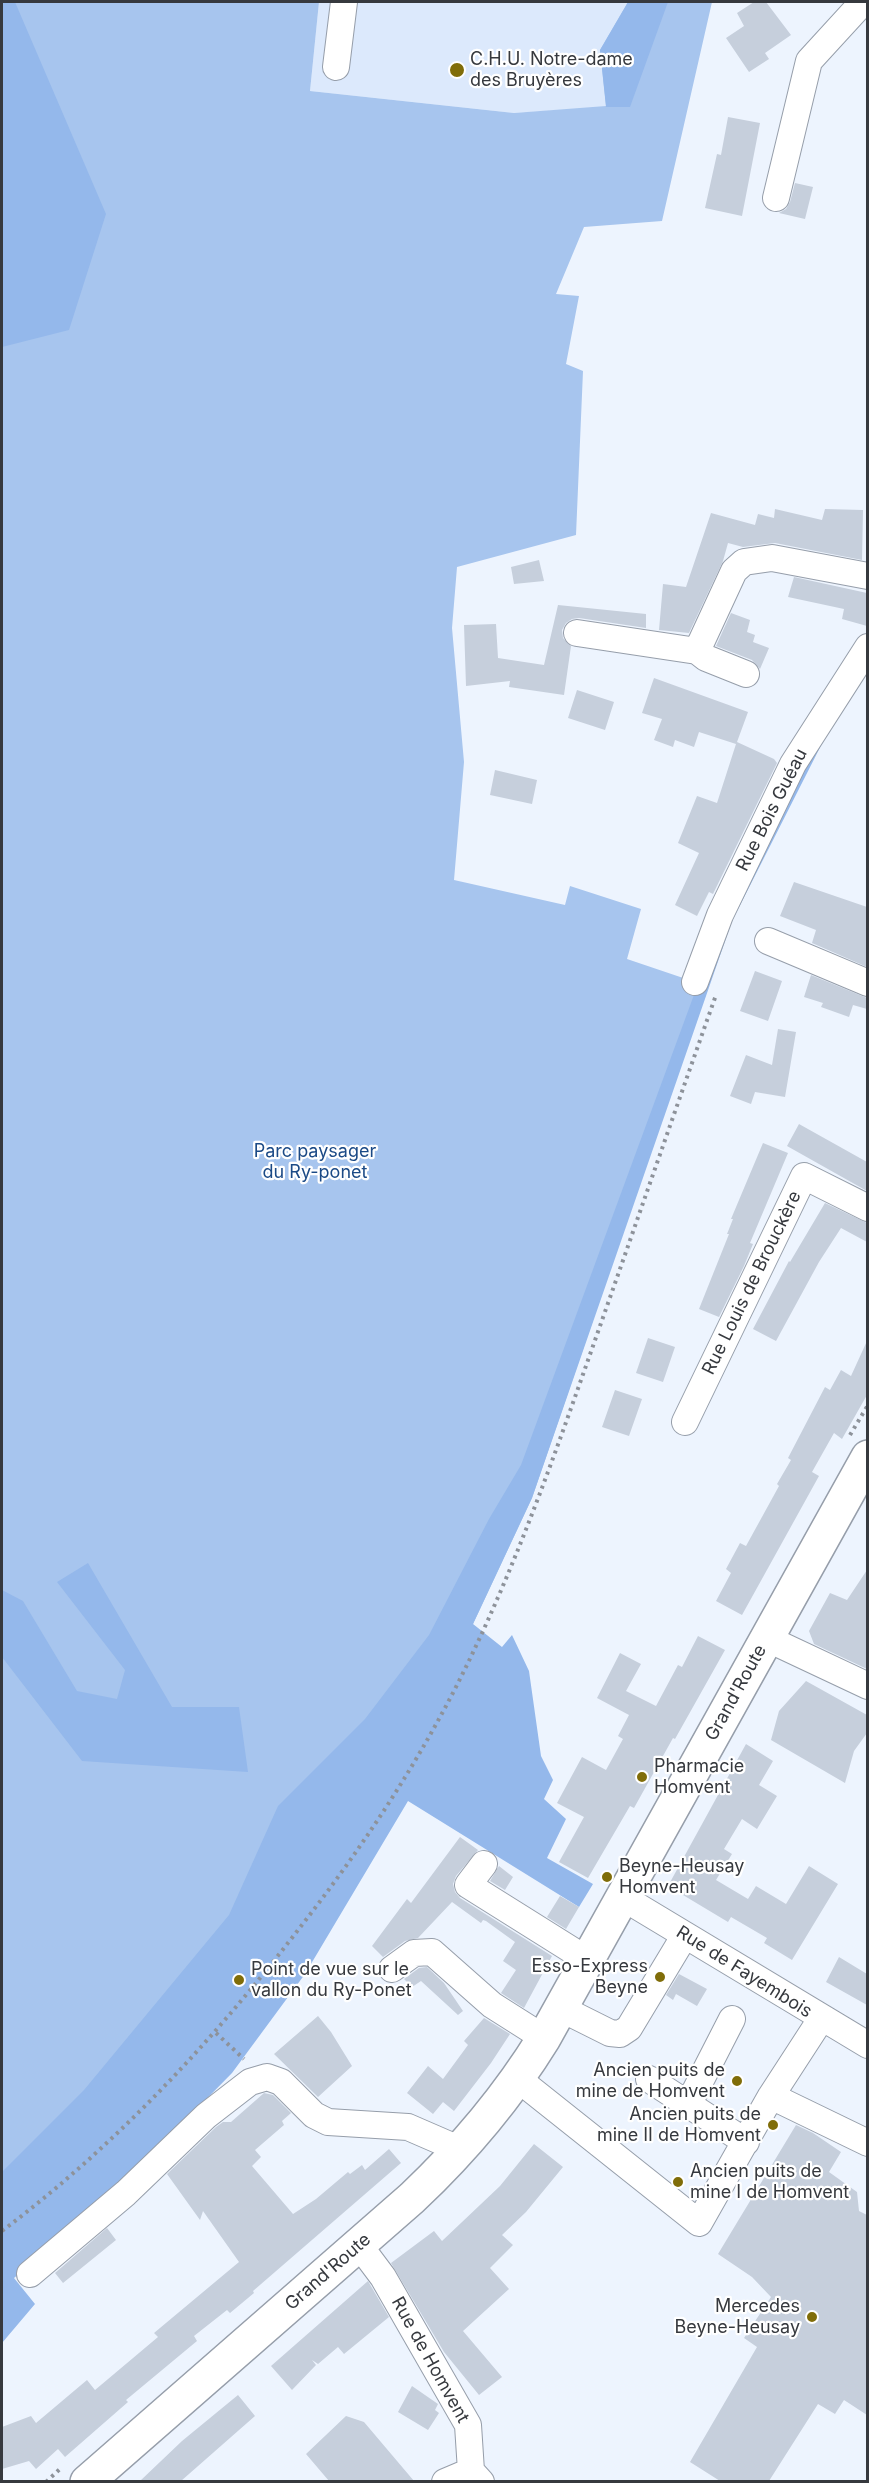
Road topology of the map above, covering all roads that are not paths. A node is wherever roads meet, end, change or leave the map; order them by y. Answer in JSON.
{"nodes":[{"id":1,"x":344,"y":2,"type":"edge"},
{"id":2,"x":863,"y":2,"type":"edge"},
{"id":3,"x":336,"y":67,"type":"dead end"},
{"id":4,"x":776,"y":198,"type":"dead end"},
{"id":5,"x":867,"y":576,"type":"edge"},
{"id":6,"x":578,"y":633,"type":"dead end"},
{"id":7,"x":867,"y":647,"type":"edge"},
{"id":8,"x":697,"y":651,"type":"junction"},
{"id":9,"x":746,"y":674,"type":"dead end"},
{"id":10,"x":768,"y":941,"type":"dead end"},
{"id":11,"x":867,"y":983,"type":"edge"},
{"id":12,"x":707,"y":985,"type":"road end"},
{"id":13,"x":867,"y":1208,"type":"edge"},
{"id":14,"x":685,"y":1422,"type":"dead end"},
{"id":15,"x":867,"y":1457,"type":"edge"},
{"id":16,"x":766,"y":1638,"type":"junction"},
{"id":17,"x":867,"y":1686,"type":"edge"},
{"id":18,"x":484,"y":1864,"type":"dead end"},
{"id":19,"x":622,"y":1897,"type":"junction"},
{"id":20,"x":685,"y":1935,"type":"junction"},
{"id":21,"x":586,"y":1959,"type":"junction"},
{"id":22,"x":392,"y":1970,"type":"dead end"},
{"id":23,"x":560,"y":2008,"type":"junction"},
{"id":24,"x":732,"y":2019,"type":"dead end"},
{"id":25,"x":821,"y":2019,"type":"junction"},
{"id":26,"x":544,"y":2038,"type":"junction"},
{"id":27,"x":867,"y":2045,"type":"edge"},
{"id":28,"x":518,"y":2079,"type":"junction"},
{"id":29,"x":649,"y":2079,"type":"dead end"},
{"id":30,"x":771,"y":2096,"type":"junction"},
{"id":31,"x":688,"y":2105,"type":"junction"},
{"id":32,"x":746,"y":2142,"type":"junction"},
{"id":33,"x":867,"y":2143,"type":"edge"},
{"id":34,"x":461,"y":2150,"type":"junction"},
{"id":35,"x":359,"y":2245,"type":"junction"},
{"id":36,"x":30,"y":2274,"type":"dead end"},
{"id":37,"x":476,"y":2476,"type":"edge"},
{"id":38,"x":87,"y":2481,"type":"edge"},
{"id":39,"x":445,"y":2481,"type":"edge"}],
"edges":[{"from":1,"to":3,"type":"street"},
{"from":2,"to":4,"type":"street"},
{"from":5,"to":8,"type":"street"},
{"from":6,"to":8,"type":"street"},
{"from":7,"to":12,"type":"street","name":"Rue Bois Guéau"},
{"from":8,"to":9,"type":"street"},
{"from":10,"to":11,"type":"street"},
{"from":13,"to":14,"type":"street","name":"Rue Louis de Brouckère"},
{"from":15,"to":16,"type":"main road","name":"Grand'Route"},
{"from":16,"to":17,"type":"street"},
{"from":16,"to":19,"type":"main road","name":"Grand'Route"},
{"from":18,"to":21,"type":"street"},
{"from":19,"to":20,"type":"street","name":"Rue de Fayembois"},
{"from":19,"to":21,"type":"main road","name":"Grand'Route"},
{"from":20,"to":23,"type":"street"},
{"from":20,"to":25,"type":"street","name":"Rue de Fayembois"},
{"from":21,"to":23,"type":"main road","name":"Grand'Route"},
{"from":22,"to":26,"type":"street"},
{"from":23,"to":26,"type":"main road","name":"Grand'Route"},
{"from":24,"to":31,"type":"street"},
{"from":25,"to":27,"type":"street","name":"Rue de Fayembois"},
{"from":25,"to":30,"type":"street"},
{"from":26,"to":28,"type":"main road","name":"Grand'Route"},
{"from":28,"to":32,"type":"street"},
{"from":28,"to":34,"type":"main road","name":"Grand'Route"},
{"from":29,"to":31,"type":"street"},
{"from":30,"to":32,"type":"street"},
{"from":30,"to":33,"type":"street"},
{"from":31,"to":32,"type":"street"},
{"from":34,"to":35,"type":"main road","name":"Grand'Route"},
{"from":34,"to":36,"type":"street"},
{"from":35,"to":37,"type":"street","name":"Rue de Homvent"},
{"from":35,"to":38,"type":"main road","name":"Grand'Route"},
{"from":37,"to":39,"type":"street"}]}
